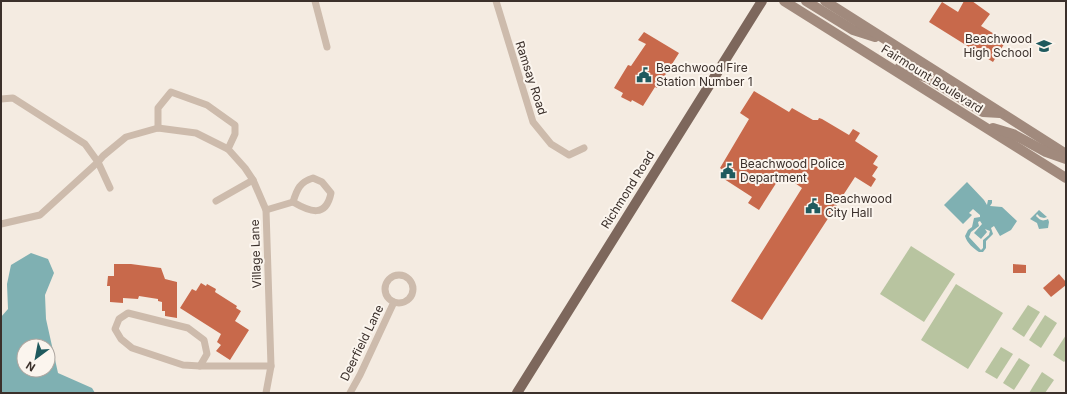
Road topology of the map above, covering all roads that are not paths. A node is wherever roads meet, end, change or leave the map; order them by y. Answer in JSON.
{"nodes":[{"id":1,"x":314,"y":1,"type":"edge"},
{"id":2,"x":496,"y":1,"type":"edge"},
{"id":3,"x":762,"y":1,"type":"edge"},
{"id":4,"x":784,"y":1,"type":"edge"},
{"id":5,"x":806,"y":1,"type":"edge"},
{"id":6,"x":825,"y":1,"type":"edge"},
{"id":7,"x":886,"y":40,"type":"junction"},
{"id":8,"x":327,"y":47,"type":"dead end"},
{"id":9,"x":882,"y":62,"type":"junction"},
{"id":10,"x":1,"y":99,"type":"edge"},
{"id":11,"x":1002,"y":113,"type":"junction"},
{"id":12,"x":978,"y":122,"type":"junction"},
{"id":13,"x":158,"y":128,"type":"junction"},
{"id":14,"x":584,"y":148,"type":"dead end"},
{"id":15,"x":228,"y":149,"type":"junction"},
{"id":16,"x":1066,"y":154,"type":"edge"},
{"id":17,"x":1066,"y":159,"type":"edge"},
{"id":18,"x":98,"y":162,"type":"junction"},
{"id":19,"x":1066,"y":178,"type":"edge"},
{"id":20,"x":253,"y":180,"type":"junction"},
{"id":21,"x":110,"y":188,"type":"dead end"},
{"id":22,"x":216,"y":201,"type":"dead end"},
{"id":23,"x":293,"y":202,"type":"junction"},
{"id":24,"x":266,"y":210,"type":"junction"},
{"id":25,"x":1,"y":224,"type":"edge"},
{"id":26,"x":394,"y":302,"type":"junction"},
{"id":27,"x":200,"y":366,"type":"junction"},
{"id":28,"x":271,"y":366,"type":"junction"},
{"id":29,"x":266,"y":393,"type":"edge"},
{"id":30,"x":350,"y":393,"type":"edge"},
{"id":31,"x":517,"y":393,"type":"edge"}],
"edges":[{"from":1,"to":8,"type":"street"},
{"from":2,"to":14,"type":"street","name":"Ramsay Road"},
{"from":3,"to":31,"type":"main road","name":"Richmond Road"},
{"from":4,"to":9,"type":"main road","name":"Fairmount Boulevard"},
{"from":5,"to":7,"type":"main road"},
{"from":6,"to":7,"type":"main road","name":"Fairmount Boulevard"},
{"from":7,"to":11,"type":"main road","name":"Fairmount Boulevard"},
{"from":9,"to":11,"type":"main road"},
{"from":9,"to":12,"type":"main road","name":"Fairmount Boulevard"},
{"from":10,"to":18,"type":"street"},
{"from":11,"to":16,"type":"main road","name":"Fairmount Boulevard"},
{"from":12,"to":17,"type":"main road"},
{"from":12,"to":19,"type":"main road","name":"Fairmount Boulevard"},
{"from":13,"to":15,"type":"street","name":"Village Lane"},
{"from":13,"to":15,"type":"street"},
{"from":13,"to":18,"type":"street","name":"Village Lane"},
{"from":15,"to":20,"type":"street","name":"Village Lane"},
{"from":18,"to":21,"type":"street"},
{"from":18,"to":25,"type":"street","name":"Village Lane"},
{"from":20,"to":22,"type":"street"},
{"from":20,"to":24,"type":"street","name":"Village Lane"},
{"from":23,"to":23,"type":"street"},
{"from":23,"to":24,"type":"street"},
{"from":24,"to":28,"type":"street","name":"Village Lane"},
{"from":26,"to":26,"type":"street","name":"Deerfield Lane"},
{"from":26,"to":30,"type":"street","name":"Deerfield Lane"},
{"from":27,"to":27,"type":"street"},
{"from":27,"to":28,"type":"street"},
{"from":28,"to":29,"type":"street","name":"Village Lane"}]}
